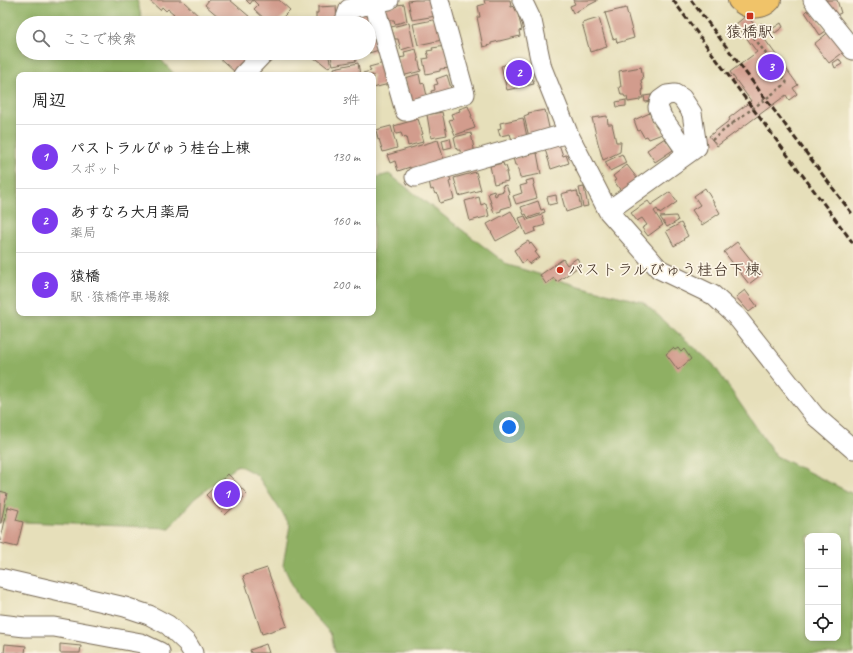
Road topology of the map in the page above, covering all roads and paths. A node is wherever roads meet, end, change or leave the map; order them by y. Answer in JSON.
{"nodes":[{"id":1,"x":439,"y":0,"type":"edge"},
{"id":2,"x":522,"y":0,"type":"edge"},
{"id":3,"x":739,"y":0,"type":"edge"},
{"id":4,"x":813,"y":0,"type":"edge"},
{"id":5,"x":381,"y":2,"type":"edge"},
{"id":6,"x":768,"y":2,"type":"edge"},
{"id":7,"x":346,"y":16,"type":"edge"},
{"id":8,"x":853,"y":50,"type":"edge"},
{"id":9,"x":257,"y":60,"type":"edge"},
{"id":10,"x":246,"y":72,"type":"edge"},
{"id":11,"x":568,"y":133,"type":"junction"},
{"id":12,"x":691,"y":151,"type":"joint"},
{"id":13,"x":415,"y":177,"type":"dead end"},
{"id":14,"x":608,"y":211,"type":"junction"},
{"id":15,"x":853,"y":449,"type":"edge"},
{"id":16,"x":0,"y":578,"type":"edge"},
{"id":17,"x":0,"y":624,"type":"edge"},
{"id":18,"x":160,"y":653,"type":"edge"},
{"id":19,"x":193,"y":653,"type":"edge"}],
"edges":[{"from":1,"to":5,"type":"street"},
{"from":2,"to":11,"type":"street"},
{"from":3,"to":6,"type":"main road"},
{"from":4,"to":8,"type":"street"},
{"from":5,"to":7,"type":"street"},
{"from":6,"to":12,"type":"path","bridge":true},
{"from":9,"to":10,"type":"street"},
{"from":11,"to":13,"type":"street"},
{"from":11,"to":14,"type":"street"},
{"from":12,"to":14,"type":"street"},
{"from":14,"to":15,"type":"street"},
{"from":16,"to":19,"type":"street"},
{"from":17,"to":18,"type":"street"}]}
